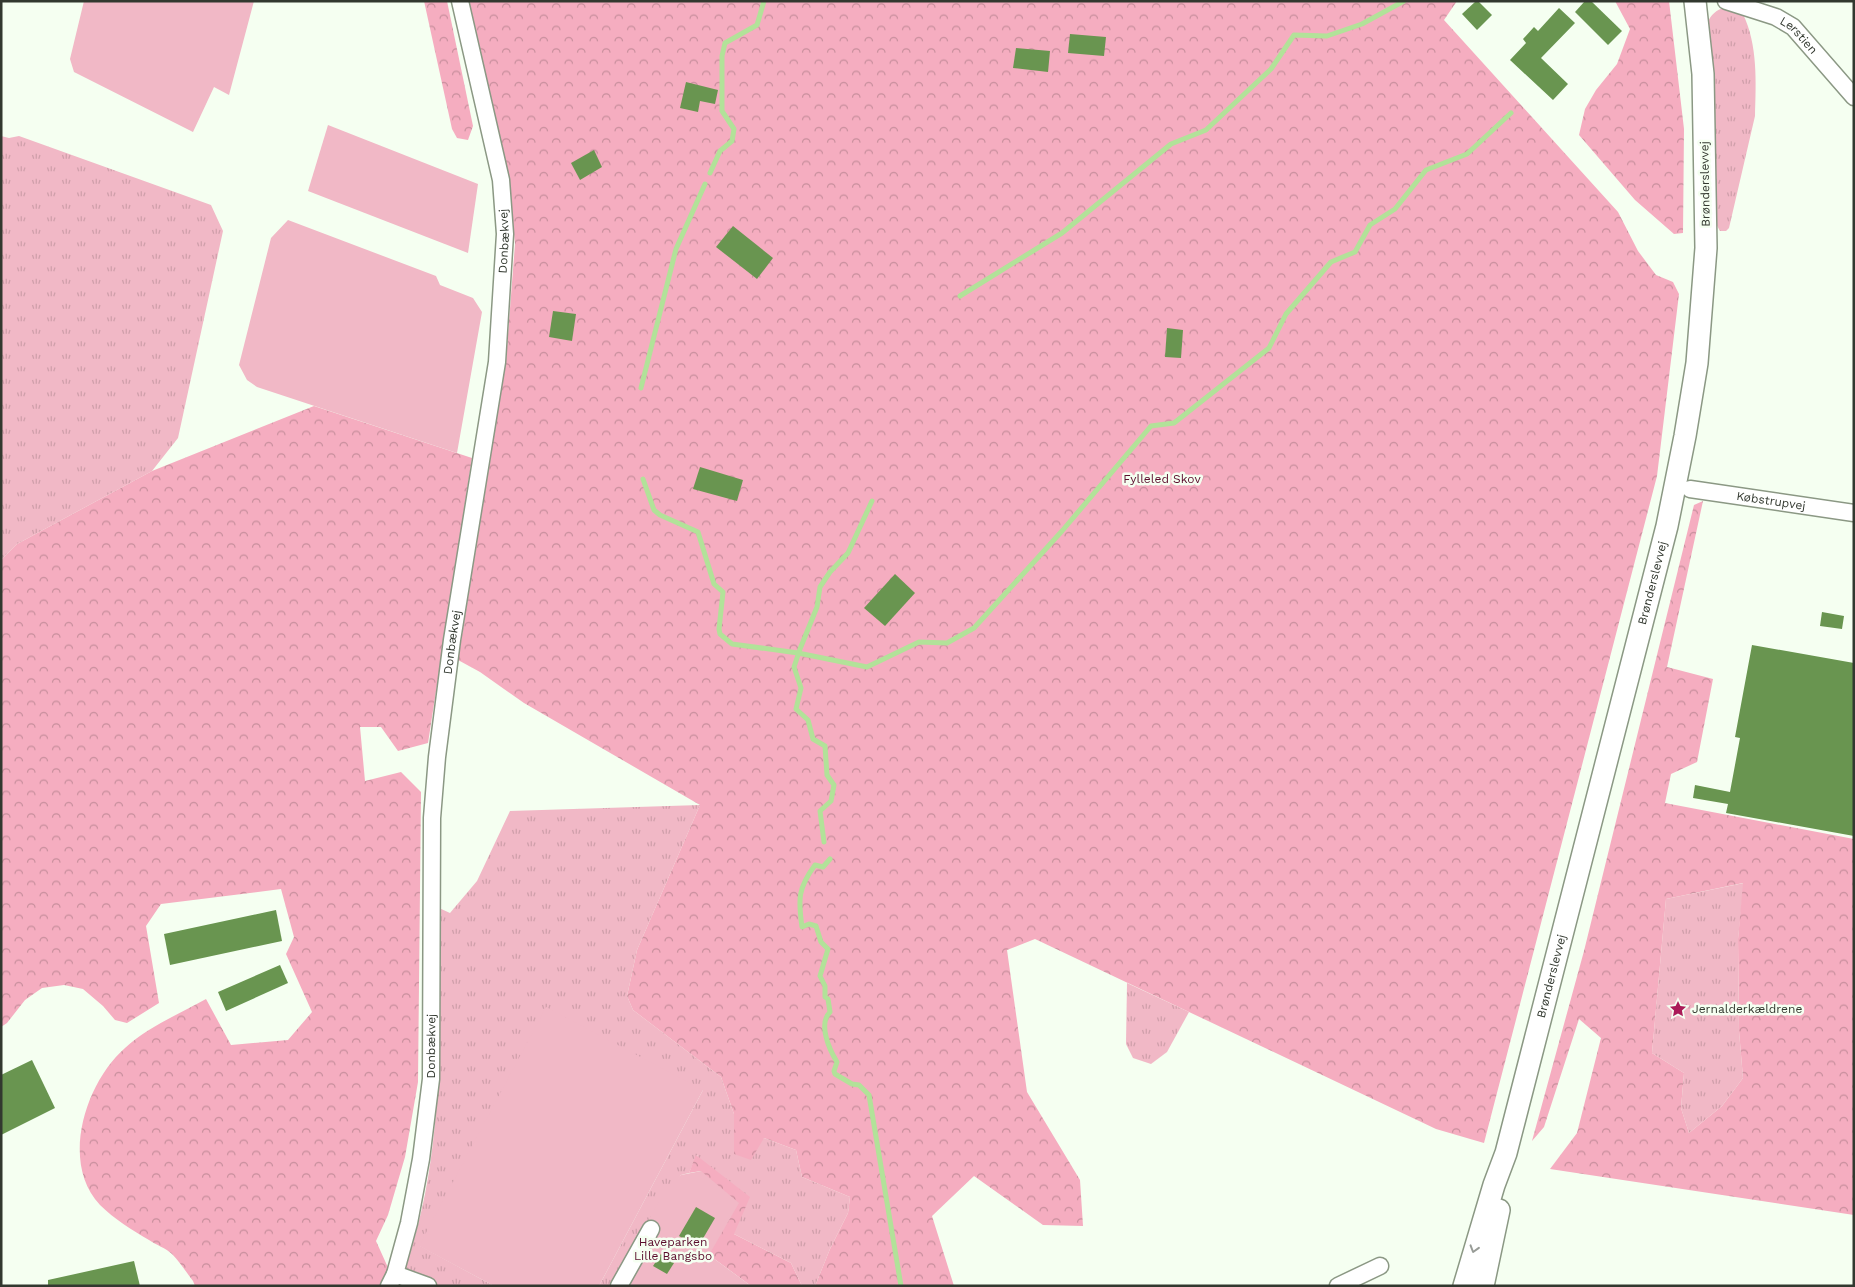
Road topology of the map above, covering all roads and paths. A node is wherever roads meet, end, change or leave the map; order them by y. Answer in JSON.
{"nodes":[{"id":1,"x":460,"y":1,"type":"edge"},
{"id":2,"x":1695,"y":1,"type":"edge"},
{"id":3,"x":1726,"y":1,"type":"edge"},
{"id":4,"x":1854,"y":97,"type":"edge"},
{"id":5,"x":1690,"y":489,"type":"dead end"},
{"id":6,"x":1854,"y":513,"type":"edge"},
{"id":7,"x":1506,"y":1153,"type":"junction"},
{"id":8,"x":651,"y":1229,"type":"dead end"},
{"id":9,"x":1380,"y":1266,"type":"dead end"},
{"id":10,"x":392,"y":1280,"type":"edge"},
{"id":11,"x":428,"y":1286,"type":"edge"},
{"id":12,"x":619,"y":1286,"type":"edge"},
{"id":13,"x":1338,"y":1286,"type":"edge"},
{"id":14,"x":1464,"y":1286,"type":"edge"},
{"id":15,"x":1483,"y":1286,"type":"edge"}],
"edges":[{"from":1,"to":10,"type":"street","name":"Donbækvej"},
{"from":2,"to":7,"type":"main road","name":"Brønderslevvej"},
{"from":3,"to":4,"type":"street","name":"Lerstien"},
{"from":5,"to":6,"type":"street","name":"Købstrupvej"},
{"from":7,"to":14,"type":"main road","name":"Brønderslevvej","one_way":true},
{"from":7,"to":15,"type":"main road","name":"Brønderslevvej"},
{"from":8,"to":12,"type":"street"},
{"from":9,"to":13,"type":"street"},
{"from":10,"to":11,"type":"street"}]}
